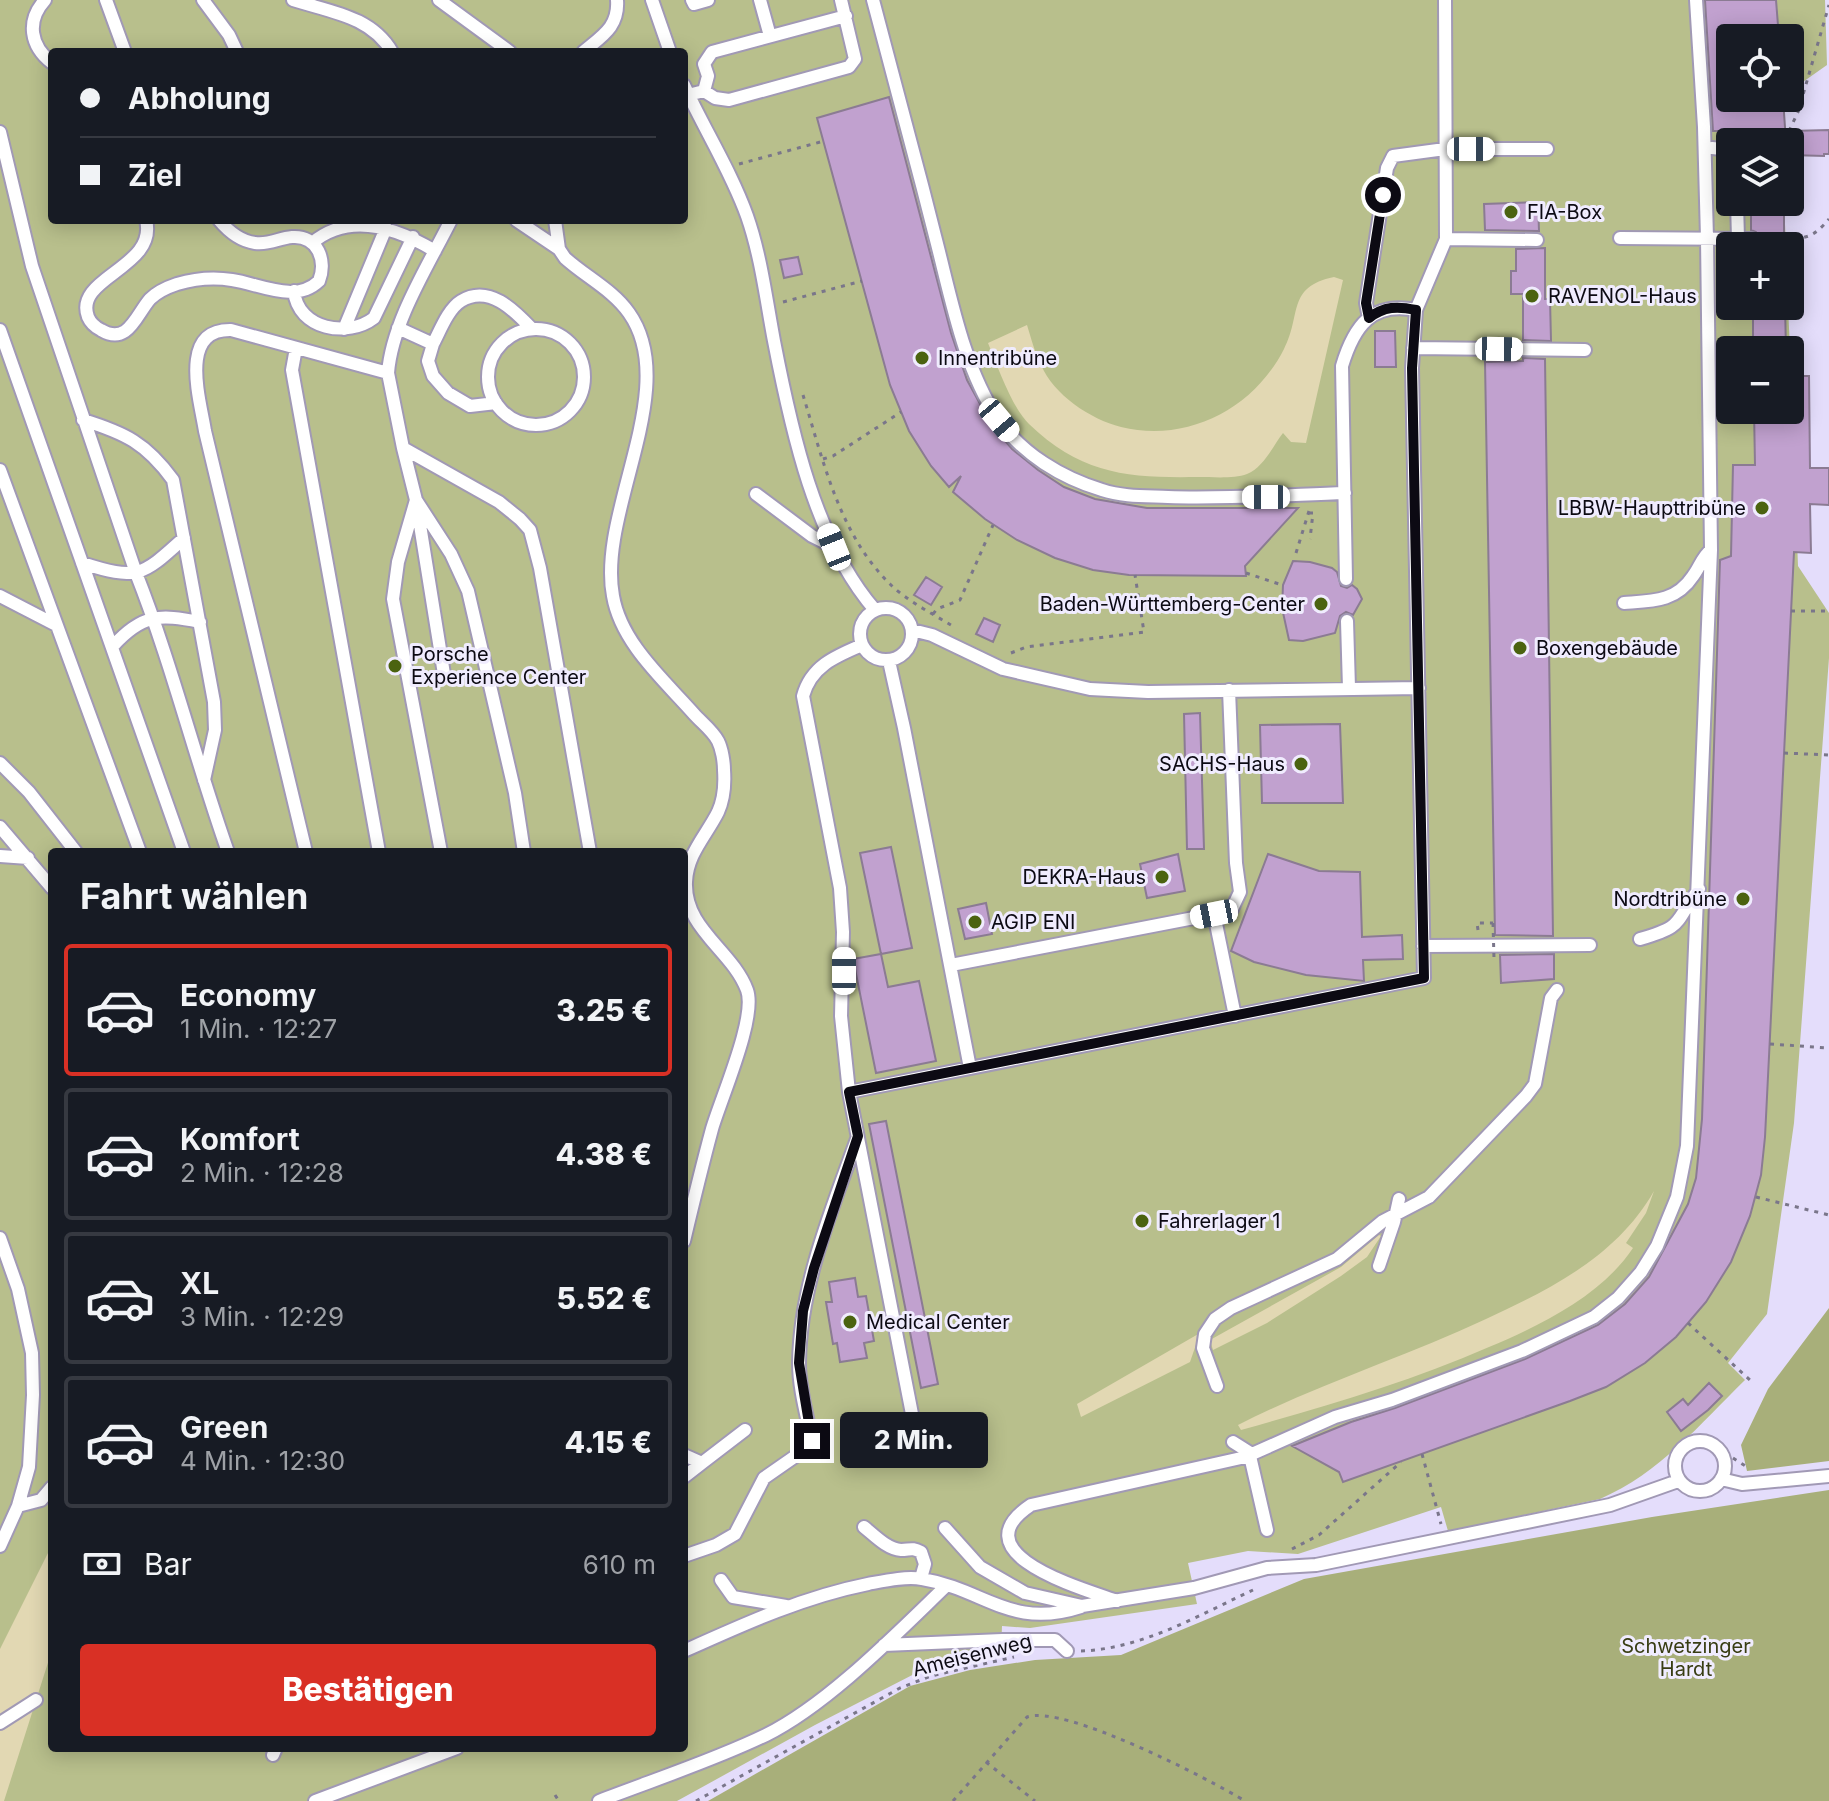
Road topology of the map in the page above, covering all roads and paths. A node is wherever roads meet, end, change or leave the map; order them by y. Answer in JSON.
{"nodes":[{"id":1,"x":45,"y":0,"type":"edge"},
{"id":2,"x":106,"y":0,"type":"edge"},
{"id":3,"x":203,"y":0,"type":"edge"},
{"id":4,"x":439,"y":0,"type":"edge"},
{"id":5,"x":617,"y":0,"type":"edge"},
{"id":6,"x":652,"y":0,"type":"edge"},
{"id":7,"x":692,"y":0,"type":"edge"},
{"id":8,"x":708,"y":0,"type":"edge"},
{"id":9,"x":760,"y":0,"type":"edge"},
{"id":10,"x":841,"y":0,"type":"edge"},
{"id":11,"x":873,"y":0,"type":"edge"},
{"id":12,"x":1445,"y":0,"type":"edge"},
{"id":13,"x":1696,"y":0,"type":"edge"},
{"id":14,"x":297,"y":1,"type":"edge"},
{"id":15,"x":1829,"y":5,"type":"edge"},
{"id":16,"x":846,"y":16,"type":"junction"},
{"id":17,"x":770,"y":36,"type":"junction"},
{"id":18,"x":124,"y":48,"type":"edge"},
{"id":19,"x":235,"y":48,"type":"edge"},
{"id":20,"x":390,"y":48,"type":"edge"},
{"id":21,"x":505,"y":48,"type":"edge"},
{"id":22,"x":587,"y":48,"type":"edge"},
{"id":23,"x":669,"y":48,"type":"edge"},
{"id":24,"x":48,"y":59,"type":"edge"},
{"id":25,"x":688,"y":89,"type":"edge"},
{"id":26,"x":704,"y":91,"type":"junction"},
{"id":27,"x":688,"y":93,"type":"edge"},
{"id":28,"x":1790,"y":128,"type":"edge"},
{"id":29,"x":0,"y":132,"type":"edge"},
{"id":30,"x":824,"y":141,"type":"dead end"},
{"id":31,"x":1712,"y":148,"type":"dead end"},
{"id":32,"x":1716,"y":148,"type":"edge"},
{"id":33,"x":1445,"y":149,"type":"junction"},
{"id":34,"x":1547,"y":149,"type":"dead end"},
{"id":35,"x":733,"y":154,"type":"dead end"},
{"id":36,"x":1740,"y":216,"type":"edge"},
{"id":37,"x":1829,"y":219,"type":"edge"},
{"id":38,"x":147,"y":224,"type":"edge"},
{"id":39,"x":223,"y":224,"type":"edge"},
{"id":40,"x":449,"y":224,"type":"edge"},
{"id":41,"x":522,"y":224,"type":"edge"},
{"id":42,"x":556,"y":224,"type":"edge"},
{"id":43,"x":386,"y":228,"type":"junction"},
{"id":44,"x":413,"y":237,"type":"junction"},
{"id":45,"x":1620,"y":238,"type":"dead end"},
{"id":46,"x":1707,"y":238,"type":"junction"},
{"id":47,"x":1804,"y":238,"type":"edge"},
{"id":48,"x":1446,"y":239,"type":"junction"},
{"id":49,"x":1537,"y":240,"type":"dead end"},
{"id":50,"x":312,"y":243,"type":"junction"},
{"id":51,"x":559,"y":249,"type":"junction"},
{"id":52,"x":435,"y":251,"type":"junction"},
{"id":53,"x":862,"y":281,"type":"dead end"},
{"id":54,"x":294,"y":291,"type":"junction"},
{"id":55,"x":783,"y":302,"type":"dead end"},
{"id":56,"x":1416,"y":310,"type":"junction"},
{"id":57,"x":1369,"y":318,"type":"junction"},
{"id":58,"x":398,"y":328,"type":"junction"},
{"id":59,"x":344,"y":329,"type":"junction"},
{"id":60,"x":532,"y":329,"type":"junction"},
{"id":61,"x":0,"y":330,"type":"edge"},
{"id":62,"x":433,"y":344,"type":"junction"},
{"id":63,"x":296,"y":348,"type":"junction"},
{"id":64,"x":1413,"y":348,"type":"junction"},
{"id":65,"x":1585,"y":350,"type":"dead end"},
{"id":66,"x":388,"y":373,"type":"junction"},
{"id":67,"x":803,"y":394,"type":"dead end"},
{"id":68,"x":496,"y":403,"type":"junction"},
{"id":69,"x":901,"y":412,"type":"dead end"},
{"id":70,"x":83,"y":420,"type":"junction"},
{"id":71,"x":403,"y":448,"type":"junction"},
{"id":72,"x":823,"y":459,"type":"junction"},
{"id":73,"x":0,"y":470,"type":"edge"},
{"id":74,"x":1345,"y":493,"type":"junction"},
{"id":75,"x":756,"y":494,"type":"dead end"},
{"id":76,"x":416,"y":500,"type":"junction"},
{"id":77,"x":1309,"y":513,"type":"dead end"},
{"id":78,"x":993,"y":525,"type":"dead end"},
{"id":79,"x":184,"y":538,"type":"junction"},
{"id":80,"x":1310,"y":539,"type":"dead end"},
{"id":81,"x":834,"y":547,"type":"junction"},
{"id":82,"x":1711,"y":550,"type":"junction"},
{"id":83,"x":82,"y":563,"type":"junction"},
{"id":84,"x":136,"y":573,"type":"junction"},
{"id":85,"x":1246,"y":573,"type":"dead end"},
{"id":86,"x":1135,"y":575,"type":"dead end"},
{"id":87,"x":1346,"y":579,"type":"dead end"},
{"id":88,"x":1279,"y":584,"type":"dead end"},
{"id":89,"x":0,"y":596,"type":"edge"},
{"id":90,"x":1624,"y":603,"type":"dead end"},
{"id":91,"x":875,"y":610,"type":"junction"},
{"id":92,"x":1791,"y":611,"type":"dead end"},
{"id":93,"x":1829,"y":611,"type":"edge"},
{"id":94,"x":933,"y":614,"type":"junction"},
{"id":95,"x":153,"y":617,"type":"junction"},
{"id":96,"x":1347,"y":621,"type":"dead end"},
{"id":97,"x":200,"y":622,"type":"junction"},
{"id":98,"x":56,"y":625,"type":"junction"},
{"id":99,"x":959,"y":629,"type":"dead end"},
{"id":100,"x":912,"y":630,"type":"junction"},
{"id":101,"x":862,"y":645,"type":"junction"},
{"id":102,"x":113,"y":646,"type":"junction"},
{"id":103,"x":998,"y":652,"type":"dead end"},
{"id":104,"x":889,"y":661,"type":"junction"},
{"id":105,"x":444,"y":674,"type":"dead end"},
{"id":106,"x":1349,"y":688,"type":"junction"},
{"id":107,"x":1419,"y":688,"type":"junction"},
{"id":108,"x":1229,"y":690,"type":"junction"},
{"id":109,"x":1784,"y":753,"type":"dead end"},
{"id":110,"x":1829,"y":755,"type":"edge"},
{"id":111,"x":0,"y":763,"type":"edge"},
{"id":112,"x":204,"y":783,"type":"junction"},
{"id":113,"x":0,"y":827,"type":"edge"},
{"id":114,"x":73,"y":848,"type":"edge"},
{"id":115,"x":139,"y":848,"type":"edge"},
{"id":116,"x":183,"y":848,"type":"edge"},
{"id":117,"x":227,"y":848,"type":"edge"},
{"id":118,"x":305,"y":848,"type":"edge"},
{"id":119,"x":378,"y":848,"type":"edge"},
{"id":120,"x":440,"y":848,"type":"edge"},
{"id":121,"x":523,"y":848,"type":"edge"},
{"id":122,"x":589,"y":848,"type":"edge"},
{"id":123,"x":0,"y":856,"type":"edge"},
{"id":124,"x":28,"y":858,"type":"junction"},
{"id":125,"x":688,"y":870,"type":"edge"},
{"id":126,"x":48,"y":883,"type":"edge"},
{"id":127,"x":1699,"y":889,"type":"junction"},
{"id":128,"x":688,"y":905,"type":"edge"},
{"id":129,"x":1214,"y":914,"type":"junction"},
{"id":130,"x":1490,"y":929,"type":"dead end"},
{"id":131,"x":1640,"y":939,"type":"dead end"},
{"id":132,"x":1590,"y":945,"type":"dead end"},
{"id":133,"x":1423,"y":946,"type":"junction"},
{"id":134,"x":1494,"y":959,"type":"dead end"},
{"id":135,"x":951,"y":965,"type":"junction"},
{"id":136,"x":1424,"y":978,"type":"junction"},
{"id":137,"x":1557,"y":990,"type":"dead end"},
{"id":138,"x":1425,"y":992,"type":"dead end"},
{"id":139,"x":1235,"y":1016,"type":"junction"},
{"id":140,"x":1770,"y":1044,"type":"dead end"},
{"id":141,"x":1829,"y":1048,"type":"edge"},
{"id":142,"x":970,"y":1068,"type":"junction"},
{"id":143,"x":849,"y":1092,"type":"junction"},
{"id":144,"x":858,"y":1136,"type":"junction"},
{"id":145,"x":1756,"y":1197,"type":"dead end"},
{"id":146,"x":1399,"y":1199,"type":"dead end"},
{"id":147,"x":1829,"y":1215,"type":"edge"},
{"id":148,"x":1395,"y":1216,"type":"junction"},
{"id":149,"x":688,"y":1225,"type":"edge"},
{"id":150,"x":0,"y":1238,"type":"edge"},
{"id":151,"x":1379,"y":1266,"type":"dead end"},
{"id":152,"x":1688,"y":1323,"type":"dead end"},
{"id":153,"x":1751,"y":1381,"type":"dead end"},
{"id":154,"x":1217,"y":1386,"type":"dead end"},
{"id":155,"x":745,"y":1430,"type":"dead end"},
{"id":156,"x":1233,"y":1442,"type":"dead end"},
{"id":157,"x":1422,"y":1454,"type":"dead end"},
{"id":158,"x":1251,"y":1455,"type":"junction"},
{"id":159,"x":688,"y":1457,"type":"edge"},
{"id":160,"x":921,"y":1460,"type":"dead end"},
{"id":161,"x":1401,"y":1462,"type":"dead end"},
{"id":162,"x":702,"y":1463,"type":"junction"},
{"id":163,"x":688,"y":1474,"type":"edge"},
{"id":164,"x":1829,"y":1476,"type":"edge"},
{"id":165,"x":1721,"y":1479,"type":"junction"},
{"id":166,"x":1678,"y":1481,"type":"junction"},
{"id":167,"x":48,"y":1492,"type":"edge"},
{"id":168,"x":18,"y":1506,"type":"junction"},
{"id":169,"x":864,"y":1527,"type":"dead end"},
{"id":170,"x":945,"y":1528,"type":"dead end"},
{"id":171,"x":1267,"y":1530,"type":"dead end"},
{"id":172,"x":1445,"y":1539,"type":"junction"},
{"id":173,"x":0,"y":1546,"type":"edge"},
{"id":174,"x":688,"y":1555,"type":"edge"},
{"id":175,"x":1267,"y":1568,"type":"junction"},
{"id":176,"x":921,"y":1578,"type":"junction"},
{"id":177,"x":721,"y":1580,"type":"dead end"},
{"id":178,"x":946,"y":1586,"type":"junction"},
{"id":179,"x":1256,"y":1588,"type":"dead end"},
{"id":180,"x":1120,"y":1602,"type":"junction"},
{"id":181,"x":786,"y":1606,"type":"junction"},
{"id":182,"x":1082,"y":1606,"type":"junction"},
{"id":183,"x":884,"y":1645,"type":"junction"},
{"id":184,"x":688,"y":1649,"type":"edge"},
{"id":185,"x":1067,"y":1651,"type":"joint"},
{"id":186,"x":1021,"y":1655,"type":"dead end"},
{"id":187,"x":36,"y":1700,"type":"dead end"},
{"id":188,"x":0,"y":1723,"type":"edge"},
{"id":189,"x":446,"y":1752,"type":"edge"},
{"id":190,"x":986,"y":1762,"type":"junction"},
{"id":191,"x":555,"y":1795,"type":"dead end"},
{"id":192,"x":315,"y":1801,"type":"edge"},
{"id":193,"x":559,"y":1801,"type":"edge"},
{"id":194,"x":599,"y":1801,"type":"edge"},
{"id":195,"x":696,"y":1801,"type":"edge"},
{"id":196,"x":953,"y":1801,"type":"edge"},
{"id":197,"x":1035,"y":1801,"type":"edge"},
{"id":198,"x":1245,"y":1801,"type":"edge"}],
"edges":[{"from":1,"to":24,"type":"lane"},
{"from":2,"to":18,"type":"lane"},
{"from":3,"to":19,"type":"lane"},
{"from":4,"to":21,"type":"lane"},
{"from":5,"to":22,"type":"lane"},
{"from":6,"to":23,"type":"lane"},
{"from":7,"to":8,"type":"lane"},
{"from":9,"to":17,"type":"lane"},
{"from":10,"to":16,"type":"lane"},
{"from":11,"to":74,"type":"lane"},
{"from":12,"to":33,"type":"lane"},
{"from":13,"to":46,"type":"lane"},
{"from":14,"to":20,"type":"lane"},
{"from":15,"to":28,"type":"path"},
{"from":16,"to":17,"type":"lane"},
{"from":16,"to":26,"type":"lane"},
{"from":17,"to":26,"type":"lane"},
{"from":25,"to":26,"type":"lane"},
{"from":27,"to":81,"type":"lane"},
{"from":29,"to":70,"type":"lane"},
{"from":30,"to":35,"type":"path"},
{"from":31,"to":32,"type":"lane"},
{"from":33,"to":34,"type":"lane"},
{"from":33,"to":48,"type":"lane"},
{"from":33,"to":57,"type":"lane"},
{"from":36,"to":46,"type":"lane"},
{"from":37,"to":47,"type":"path"},
{"from":38,"to":54,"type":"lane"},
{"from":39,"to":50,"type":"lane"},
{"from":40,"to":52,"type":"lane"},
{"from":41,"to":51,"type":"lane"},
{"from":42,"to":51,"type":"lane"},
{"from":43,"to":44,"type":"lane"},
{"from":43,"to":50,"type":"lane"},
{"from":43,"to":59,"type":"lane"},
{"from":44,"to":52,"type":"lane"},
{"from":44,"to":59,"type":"lane"},
{"from":45,"to":46,"type":"lane"},
{"from":46,"to":82,"type":"lane"},
{"from":48,"to":49,"type":"lane"},
{"from":48,"to":56,"type":"lane"},
{"from":50,"to":54,"type":"lane"},
{"from":51,"to":125,"type":"lane"},
{"from":52,"to":58,"type":"lane"},
{"from":53,"to":55,"type":"path"},
{"from":54,"to":59,"type":"lane"},
{"from":56,"to":57,"type":"lane"},
{"from":56,"to":64,"type":"lane"},
{"from":57,"to":74,"type":"lane"},
{"from":58,"to":62,"type":"lane"},
{"from":58,"to":66,"type":"lane"},
{"from":60,"to":62,"type":"lane"},
{"from":60,"to":68,"type":"lane"},
{"from":60,"to":68,"type":"lane"},
{"from":61,"to":83,"type":"lane"},
{"from":62,"to":68,"type":"lane"},
{"from":63,"to":66,"type":"lane"},
{"from":63,"to":118,"type":"lane"},
{"from":63,"to":119,"type":"lane"},
{"from":64,"to":65,"type":"lane"},
{"from":64,"to":107,"type":"lane"},
{"from":66,"to":71,"type":"lane"},
{"from":67,"to":72,"type":"path"},
{"from":69,"to":72,"type":"path"},
{"from":70,"to":79,"type":"lane"},
{"from":70,"to":84,"type":"lane"},
{"from":71,"to":76,"type":"lane"},
{"from":71,"to":122,"type":"lane"},
{"from":72,"to":94,"type":"path"},
{"from":73,"to":98,"type":"lane"},
{"from":74,"to":87,"type":"lane"},
{"from":75,"to":81,"type":"lane"},
{"from":76,"to":105,"type":"lane"},
{"from":76,"to":120,"type":"lane"},
{"from":76,"to":121,"type":"lane"},
{"from":77,"to":80,"type":"path"},
{"from":78,"to":94,"type":"path"},
{"from":79,"to":84,"type":"lane"},
{"from":79,"to":97,"type":"lane"},
{"from":81,"to":91,"type":"lane"},
{"from":82,"to":90,"type":"lane"},
{"from":82,"to":127,"type":"lane"},
{"from":83,"to":84,"type":"lane"},
{"from":83,"to":102,"type":"lane"},
{"from":84,"to":95,"type":"lane"},
{"from":85,"to":88,"type":"path"},
{"from":86,"to":103,"type":"path"},
{"from":89,"to":98,"type":"lane"},
{"from":91,"to":100,"type":"lane"},
{"from":91,"to":101,"type":"lane"},
{"from":92,"to":93,"type":"path"},
{"from":94,"to":99,"type":"path"},
{"from":95,"to":97,"type":"lane"},
{"from":95,"to":102,"type":"lane"},
{"from":95,"to":112,"type":"lane"},
{"from":96,"to":106,"type":"lane"},
{"from":97,"to":112,"type":"lane"},
{"from":98,"to":115,"type":"lane"},
{"from":100,"to":104,"type":"lane"},
{"from":100,"to":108,"type":"lane"},
{"from":101,"to":104,"type":"lane"},
{"from":101,"to":143,"type":"lane"},
{"from":102,"to":116,"type":"lane"},
{"from":104,"to":135,"type":"lane"},
{"from":106,"to":107,"type":"lane"},
{"from":106,"to":108,"type":"lane"},
{"from":107,"to":133,"type":"lane"},
{"from":108,"to":129,"type":"lane"},
{"from":109,"to":110,"type":"path"},
{"from":111,"to":114,"type":"lane"},
{"from":112,"to":117,"type":"lane"},
{"from":113,"to":124,"type":"lane"},
{"from":123,"to":124,"type":"lane"},
{"from":124,"to":126,"type":"lane"},
{"from":127,"to":131,"type":"lane"},
{"from":127,"to":158,"type":"lane"},
{"from":128,"to":149,"type":"lane"},
{"from":129,"to":135,"type":"lane"},
{"from":129,"to":139,"type":"lane"},
{"from":130,"to":134,"type":"path","bridge":true},
{"from":132,"to":133,"type":"lane"},
{"from":133,"to":136,"type":"lane"},
{"from":135,"to":142,"type":"lane"},
{"from":136,"to":138,"type":"lane"},
{"from":136,"to":139,"type":"lane"},
{"from":137,"to":148,"type":"lane"},
{"from":139,"to":142,"type":"lane"},
{"from":140,"to":141,"type":"path"},
{"from":142,"to":143,"type":"lane"},
{"from":143,"to":144,"type":"lane"},
{"from":144,"to":160,"type":"lane"},
{"from":144,"to":174,"type":"lane"},
{"from":145,"to":147,"type":"path"},
{"from":146,"to":148,"type":"lane"},
{"from":148,"to":151,"type":"lane"},
{"from":148,"to":154,"type":"lane"},
{"from":150,"to":168,"type":"lane"},
{"from":152,"to":153,"type":"path"},
{"from":155,"to":162,"type":"lane"},
{"from":156,"to":158,"type":"lane"},
{"from":157,"to":172,"type":"path"},
{"from":158,"to":171,"type":"lane"},
{"from":158,"to":180,"type":"lane"},
{"from":159,"to":162,"type":"lane"},
{"from":161,"to":175,"type":"path"},
{"from":162,"to":163,"type":"lane"},
{"from":164,"to":165,"type":"lane"},
{"from":165,"to":166,"type":"lane"},
{"from":165,"to":166,"type":"lane"},
{"from":166,"to":172,"type":"lane"},
{"from":167,"to":168,"type":"lane"},
{"from":168,"to":173,"type":"lane"},
{"from":169,"to":176,"type":"lane"},
{"from":170,"to":182,"type":"lane"},
{"from":172,"to":175,"type":"lane"},
{"from":175,"to":180,"type":"lane"},
{"from":176,"to":178,"type":"lane"},
{"from":176,"to":181,"type":"lane"},
{"from":177,"to":181,"type":"lane"},
{"from":178,"to":182,"type":"lane"},
{"from":178,"to":183,"type":"lane"},
{"from":179,"to":185,"type":"path"},
{"from":180,"to":182,"type":"lane"},
{"from":181,"to":184,"type":"lane"},
{"from":183,"to":185,"type":"lane"},
{"from":183,"to":194,"type":"lane"},
{"from":186,"to":195,"type":"path","name":"Ameisenweg"},
{"from":187,"to":188,"type":"lane"},
{"from":189,"to":192,"type":"lane"},
{"from":190,"to":196,"type":"path"},
{"from":190,"to":197,"type":"path"},
{"from":190,"to":198,"type":"path"},
{"from":191,"to":193,"type":"path"}]}
